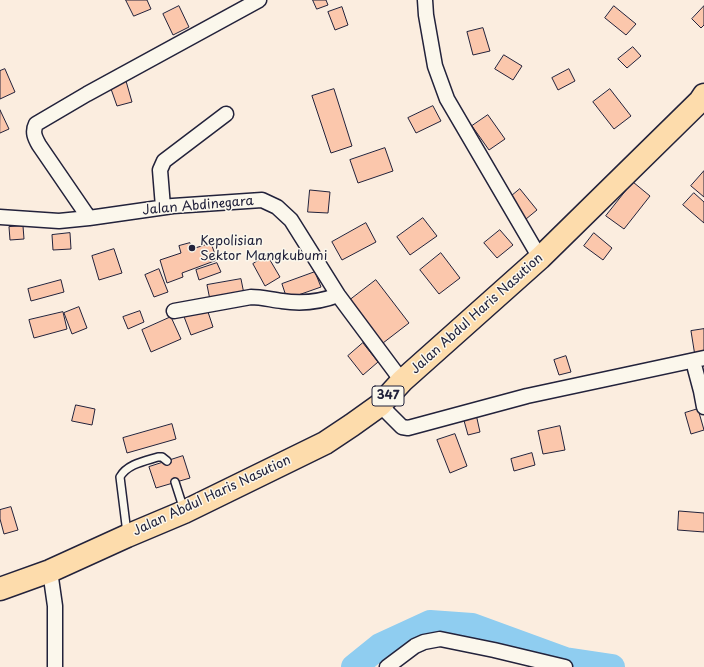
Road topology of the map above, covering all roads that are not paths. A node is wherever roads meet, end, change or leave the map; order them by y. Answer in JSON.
{"nodes":[{"id":1,"x":259,"y":0,"type":"edge"},
{"id":2,"x":425,"y":0,"type":"edge"},
{"id":3,"x":703,"y":100,"type":"edge"},
{"id":4,"x":226,"y":114,"type":"dead end"},
{"id":5,"x":163,"y":207,"type":"junction"},
{"id":6,"x":0,"y":217,"type":"edge"},
{"id":7,"x":89,"y":218,"type":"junction"},
{"id":8,"x":540,"y":258,"type":"junction"},
{"id":9,"x":338,"y":295,"type":"junction"},
{"id":10,"x":174,"y":311,"type":"dead end"},
{"id":11,"x":698,"y":360,"type":"edge"},
{"id":12,"x":402,"y":381,"type":"junction"},
{"id":13,"x":380,"y":405,"type":"junction"},
{"id":14,"x":704,"y":407,"type":"edge"},
{"id":15,"x":167,"y":461,"type":"dead end"},
{"id":16,"x":174,"y":482,"type":"dead end"},
{"id":17,"x":184,"y":512,"type":"junction"},
{"id":18,"x":127,"y":536,"type":"junction"},
{"id":19,"x":50,"y":571,"type":"junction"},
{"id":20,"x":1,"y":587,"type":"edge"},
{"id":21,"x":54,"y":667,"type":"edge"},
{"id":22,"x":387,"y":667,"type":"edge"},
{"id":23,"x":565,"y":667,"type":"edge"}],
"edges":[{"from":1,"to":7,"type":"street"},
{"from":2,"to":8,"type":"street"},
{"from":3,"to":8,"type":"main road","name":"Jalan Abdul Haris Nasution","number":"347"},
{"from":4,"to":5,"type":"street"},
{"from":5,"to":7,"type":"street","name":"Jalan Abdinegara"},
{"from":5,"to":9,"type":"street","name":"Jalan Abdinegara"},
{"from":6,"to":7,"type":"street","name":"Jalan Abdinegara"},
{"from":8,"to":12,"type":"main road","name":"Jalan Abdul Haris Nasution","number":"347"},
{"from":9,"to":10,"type":"street"},
{"from":9,"to":12,"type":"street","name":"Jalan Abdinegara"},
{"from":11,"to":13,"type":"street"},
{"from":11,"to":14,"type":"street"},
{"from":12,"to":13,"type":"main road","name":"Jalan Abdul Haris Nasution","number":"347"},
{"from":13,"to":17,"type":"main road","name":"Jalan Abdul Haris Nasution","number":"347"},
{"from":15,"to":18,"type":"lane"},
{"from":16,"to":17,"type":"lane"},
{"from":17,"to":18,"type":"main road","name":"Jalan Abdul Haris Nasution","number":"347"},
{"from":18,"to":19,"type":"main road","name":"Jalan Abdul Haris Nasution","number":"347"},
{"from":19,"to":20,"type":"main road","name":"Jalan Abdul Haris Nasution","number":"347"},
{"from":19,"to":21,"type":"street"},
{"from":22,"to":23,"type":"street"}]}
